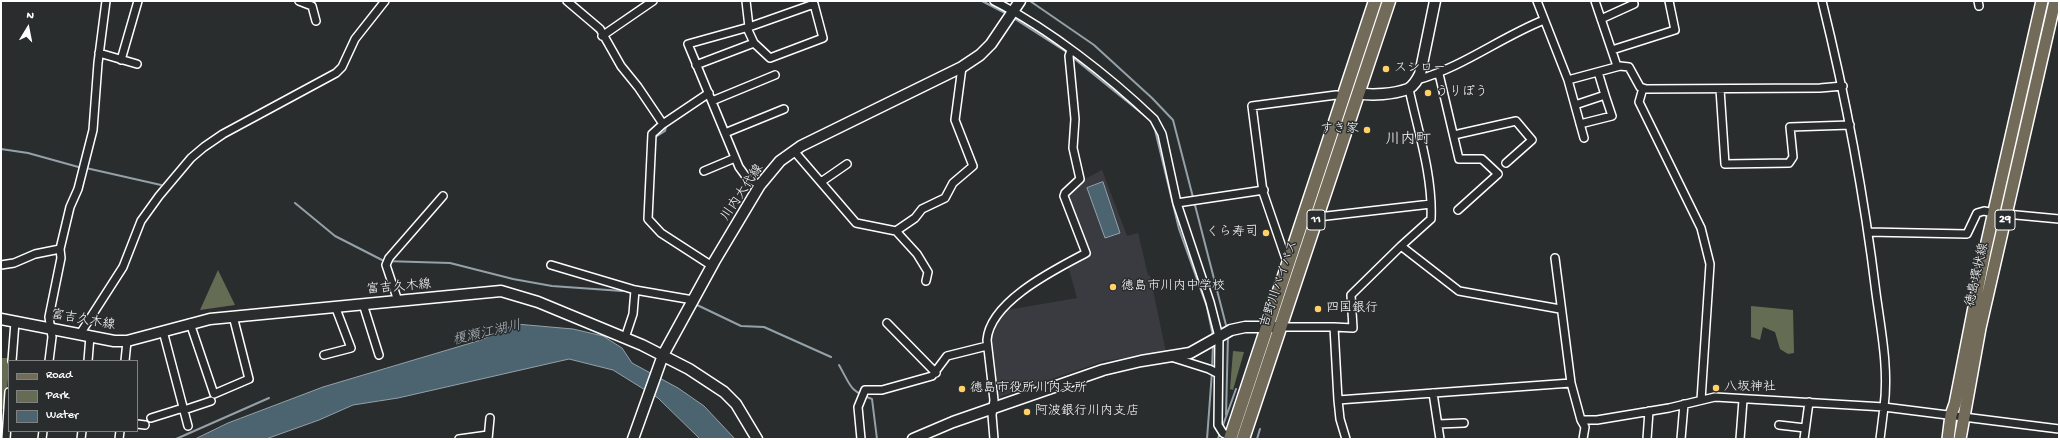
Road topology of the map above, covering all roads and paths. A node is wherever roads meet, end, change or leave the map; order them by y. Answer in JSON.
{"nodes":[{"id":1,"x":106,"y":1,"type":"edge"},
{"id":2,"x":138,"y":1,"type":"edge"},
{"id":3,"x":299,"y":1,"type":"edge"},
{"id":4,"x":385,"y":1,"type":"edge"},
{"id":5,"x":567,"y":1,"type":"edge"},
{"id":6,"x":653,"y":1,"type":"edge"},
{"id":7,"x":746,"y":1,"type":"edge"},
{"id":8,"x":994,"y":1,"type":"edge"},
{"id":9,"x":1020,"y":1,"type":"edge"},
{"id":10,"x":1375,"y":1,"type":"edge"},
{"id":11,"x":1389,"y":1,"type":"edge"},
{"id":12,"x":1435,"y":1,"type":"edge"},
{"id":13,"x":1537,"y":1,"type":"edge"},
{"id":14,"x":1595,"y":1,"type":"edge"},
{"id":15,"x":1669,"y":1,"type":"edge"},
{"id":16,"x":1822,"y":1,"type":"edge"},
{"id":17,"x":2042,"y":1,"type":"edge"},
{"id":18,"x":2055,"y":1,"type":"edge"},
{"id":19,"x":1636,"y":2,"type":"edge"},
{"id":20,"x":1011,"y":14,"type":"junction"},
{"id":21,"x":1601,"y":19,"type":"junction"},
{"id":22,"x":1544,"y":20,"type":"junction"},
{"id":23,"x":316,"y":21,"type":"dead end"},
{"id":24,"x":748,"y":27,"type":"junction"},
{"id":25,"x":602,"y":36,"type":"junction"},
{"id":26,"x":754,"y":43,"type":"junction"},
{"id":27,"x":1612,"y":50,"type":"junction"},
{"id":28,"x":99,"y":53,"type":"junction"},
{"id":29,"x":1070,"y":53,"type":"junction"},
{"id":30,"x":121,"y":60,"type":"junction"},
{"id":31,"x":137,"y":64,"type":"dead end"},
{"id":32,"x":696,"y":65,"type":"junction"},
{"id":33,"x":1618,"y":66,"type":"junction"},
{"id":34,"x":962,"y":67,"type":"junction"},
{"id":35,"x":1598,"y":72,"type":"junction"},
{"id":36,"x":1439,"y":74,"type":"junction"},
{"id":37,"x":774,"y":75,"type":"dead end"},
{"id":38,"x":1417,"y":80,"type":"junction"},
{"id":39,"x":1568,"y":80,"type":"junction"},
{"id":40,"x":1843,"y":86,"type":"junction"},
{"id":41,"x":1643,"y":88,"type":"junction"},
{"id":42,"x":1409,"y":89,"type":"junction"},
{"id":43,"x":1720,"y":89,"type":"junction"},
{"id":44,"x":709,"y":93,"type":"junction"},
{"id":45,"x":1358,"y":93,"type":"junction"},
{"id":46,"x":1604,"y":95,"type":"junction"},
{"id":47,"x":1344,"y":96,"type":"junction"},
{"id":48,"x":712,"y":101,"type":"junction"},
{"id":49,"x":1575,"y":105,"type":"junction"},
{"id":50,"x":784,"y":109,"type":"dead end"},
{"id":51,"x":664,"y":124,"type":"junction"},
{"id":52,"x":1580,"y":124,"type":"junction"},
{"id":53,"x":1850,"y":125,"type":"junction"},
{"id":54,"x":725,"y":133,"type":"junction"},
{"id":55,"x":1454,"y":135,"type":"junction"},
{"id":56,"x":1584,"y":138,"type":"dead end"},
{"id":57,"x":794,"y":151,"type":"junction"},
{"id":58,"x":735,"y":158,"type":"junction"},
{"id":59,"x":1506,"y":163,"type":"dead end"},
{"id":60,"x":847,"y":164,"type":"dead end"},
{"id":61,"x":704,"y":171,"type":"dead end"},
{"id":62,"x":821,"y":182,"type":"junction"},
{"id":63,"x":760,"y":185,"type":"junction"},
{"id":64,"x":1264,"y":190,"type":"junction"},
{"id":65,"x":444,"y":196,"type":"dead end"},
{"id":66,"x":1177,"y":204,"type":"junction"},
{"id":67,"x":1432,"y":204,"type":"junction"},
{"id":68,"x":1458,"y":210,"type":"dead end"},
{"id":69,"x":1994,"y":213,"type":"junction"},
{"id":70,"x":2006,"y":214,"type":"junction"},
{"id":71,"x":1318,"y":217,"type":"junction"},
{"id":72,"x":2059,"y":219,"type":"edge"},
{"id":73,"x":896,"y":231,"type":"junction"},
{"id":74,"x":1868,"y":232,"type":"junction"},
{"id":75,"x":1401,"y":246,"type":"junction"},
{"id":76,"x":60,"y":249,"type":"junction"},
{"id":77,"x":1555,"y":258,"type":"dead end"},
{"id":78,"x":1287,"y":264,"type":"junction"},
{"id":79,"x":1,"y":265,"type":"edge"},
{"id":80,"x":551,"y":266,"type":"dead end"},
{"id":81,"x":712,"y":266,"type":"junction"},
{"id":82,"x":926,"y":281,"type":"dead end"},
{"id":83,"x":635,"y":290,"type":"junction"},
{"id":84,"x":693,"y":300,"type":"junction"},
{"id":85,"x":398,"y":301,"type":"junction"},
{"id":86,"x":363,"y":304,"type":"junction"},
{"id":87,"x":335,"y":306,"type":"junction"},
{"id":88,"x":1560,"y":309,"type":"junction"},
{"id":89,"x":233,"y":316,"type":"junction"},
{"id":90,"x":1,"y":319,"type":"edge"},
{"id":91,"x":15,"y":322,"type":"junction"},
{"id":92,"x":190,"y":323,"type":"junction"},
{"id":93,"x":887,"y":323,"type":"dead end"},
{"id":94,"x":1273,"y":326,"type":"junction"},
{"id":95,"x":1334,"y":326,"type":"junction"},
{"id":96,"x":51,"y":329,"type":"junction"},
{"id":97,"x":162,"y":331,"type":"junction"},
{"id":98,"x":80,"y":334,"type":"junction"},
{"id":99,"x":90,"y":336,"type":"junction"},
{"id":100,"x":1220,"y":337,"type":"junction"},
{"id":101,"x":625,"y":338,"type":"junction"},
{"id":102,"x":127,"y":341,"type":"junction"},
{"id":103,"x":988,"y":346,"type":"junction"},
{"id":104,"x":324,"y":355,"type":"dead end"},
{"id":105,"x":379,"y":355,"type":"dead end"},
{"id":106,"x":663,"y":355,"type":"junction"},
{"id":107,"x":1171,"y":357,"type":"junction"},
{"id":108,"x":12,"y":360,"type":"edge"},
{"id":109,"x":49,"y":360,"type":"edge"},
{"id":110,"x":88,"y":360,"type":"edge"},
{"id":111,"x":126,"y":360,"type":"edge"},
{"id":112,"x":1213,"y":371,"type":"junction"},
{"id":113,"x":936,"y":373,"type":"junction"},
{"id":114,"x":1571,"y":383,"type":"junction"},
{"id":115,"x":1433,"y":393,"type":"junction"},
{"id":116,"x":1338,"y":400,"type":"junction"},
{"id":117,"x":1701,"y":400,"type":"junction"},
{"id":118,"x":1743,"y":400,"type":"junction"},
{"id":119,"x":211,"y":401,"type":"dead end"},
{"id":120,"x":1808,"y":402,"type":"junction"},
{"id":121,"x":1684,"y":404,"type":"junction"},
{"id":122,"x":1884,"y":407,"type":"junction"},
{"id":123,"x":992,"y":408,"type":"junction"},
{"id":124,"x":183,"y":409,"type":"junction"},
{"id":125,"x":1649,"y":411,"type":"junction"},
{"id":126,"x":8,"y":414,"type":"edge"},
{"id":127,"x":1951,"y":415,"type":"junction"},
{"id":128,"x":1963,"y":416,"type":"junction"},
{"id":129,"x":151,"y":418,"type":"dead end"},
{"id":130,"x":490,"y":418,"type":"dead end"},
{"id":131,"x":1581,"y":420,"type":"junction"},
{"id":132,"x":1464,"y":423,"type":"dead end"},
{"id":133,"x":1438,"y":424,"type":"junction"},
{"id":134,"x":188,"y":426,"type":"dead end"},
{"id":135,"x":1779,"y":426,"type":"dead end"},
{"id":136,"x":1805,"y":428,"type":"junction"},
{"id":137,"x":2059,"y":429,"type":"edge"},
{"id":138,"x":1225,"y":434,"type":"edge"},
{"id":139,"x":488,"y":437,"type":"edge"},
{"id":140,"x":459,"y":438,"type":"edge"},
{"id":141,"x":6,"y":439,"type":"edge"},
{"id":142,"x":633,"y":439,"type":"edge"},
{"id":143,"x":757,"y":439,"type":"edge"},
{"id":144,"x":861,"y":439,"type":"edge"},
{"id":145,"x":913,"y":439,"type":"edge"},
{"id":146,"x":994,"y":439,"type":"edge"},
{"id":147,"x":1243,"y":439,"type":"edge"},
{"id":148,"x":1346,"y":439,"type":"edge"},
{"id":149,"x":1440,"y":439,"type":"edge"},
{"id":150,"x":1583,"y":439,"type":"edge"},
{"id":151,"x":1647,"y":439,"type":"edge"},
{"id":152,"x":1681,"y":439,"type":"edge"},
{"id":153,"x":1740,"y":439,"type":"edge"},
{"id":154,"x":1804,"y":439,"type":"edge"},
{"id":155,"x":1880,"y":439,"type":"edge"},
{"id":156,"x":1948,"y":439,"type":"edge"},
{"id":157,"x":1960,"y":439,"type":"edge"}],
"edges":[{"from":1,"to":28,"type":"street"},
{"from":2,"to":30,"type":"street"},
{"from":3,"to":23,"type":"street"},
{"from":4,"to":98,"type":"street"},
{"from":5,"to":25,"type":"street"},
{"from":6,"to":25,"type":"street"},
{"from":7,"to":24,"type":"street"},
{"from":8,"to":20,"type":"street"},
{"from":9,"to":20,"type":"main road","name":"川内大代線"},
{"from":10,"to":47,"type":"highway","name":"吉野川バイパス","number":"11"},
{"from":11,"to":45,"type":"highway","name":"吉野川バイパス","number":"11"},
{"from":12,"to":38,"type":"main road"},
{"from":13,"to":22,"type":"street"},
{"from":14,"to":21,"type":"street"},
{"from":15,"to":27,"type":"street"},
{"from":16,"to":40,"type":"street"},
{"from":17,"to":69,"type":"main road","name":"徳島環状線","number":"29"},
{"from":18,"to":70,"type":"main road","name":"徳島環状線","number":"29"},
{"from":19,"to":21,"type":"street"},
{"from":20,"to":29,"type":"street"},
{"from":20,"to":34,"type":"main road","name":"川内大代線"},
{"from":21,"to":27,"type":"street"},
{"from":22,"to":36,"type":"street"},
{"from":22,"to":39,"type":"street"},
{"from":24,"to":26,"type":"street"},
{"from":24,"to":26,"type":"street"},
{"from":24,"to":32,"type":"street"},
{"from":25,"to":51,"type":"street"},
{"from":26,"to":32,"type":"street"},
{"from":27,"to":33,"type":"street"},
{"from":28,"to":30,"type":"street"},
{"from":28,"to":76,"type":"street"},
{"from":29,"to":66,"type":"street"},
{"from":29,"to":103,"type":"street"},
{"from":30,"to":31,"type":"street"},
{"from":32,"to":44,"type":"street"},
{"from":33,"to":35,"type":"street"},
{"from":33,"to":41,"type":"street"},
{"from":34,"to":57,"type":"main road","name":"川内大代線"},
{"from":34,"to":73,"type":"street"},
{"from":35,"to":39,"type":"street"},
{"from":35,"to":46,"type":"street"},
{"from":36,"to":38,"type":"street"},
{"from":36,"to":55,"type":"street"},
{"from":37,"to":48,"type":"street"},
{"from":38,"to":42,"type":"main road"},
{"from":39,"to":49,"type":"street"},
{"from":40,"to":43,"type":"street"},
{"from":40,"to":53,"type":"street"},
{"from":41,"to":43,"type":"street"},
{"from":41,"to":117,"type":"street"},
{"from":42,"to":45,"type":"main road"},
{"from":42,"to":67,"type":"street"},
{"from":43,"to":53,"type":"street"},
{"from":44,"to":48,"type":"street"},
{"from":44,"to":51,"type":"street"},
{"from":45,"to":71,"type":"highway","name":"吉野川バイパス","number":"11"},
{"from":46,"to":49,"type":"street"},
{"from":46,"to":52,"type":"street"},
{"from":47,"to":64,"type":"street"},
{"from":47,"to":78,"type":"highway","name":"吉野川バイパス","number":"11"},
{"from":48,"to":54,"type":"street"},
{"from":49,"to":52,"type":"street"},
{"from":50,"to":54,"type":"street"},
{"from":51,"to":81,"type":"street"},
{"from":52,"to":56,"type":"street"},
{"from":53,"to":74,"type":"street"},
{"from":54,"to":58,"type":"street"},
{"from":55,"to":59,"type":"street"},
{"from":55,"to":68,"type":"street"},
{"from":57,"to":62,"type":"street"},
{"from":57,"to":63,"type":"main road","name":"川内大代線"},
{"from":58,"to":61,"type":"street"},
{"from":58,"to":63,"type":"street"},
{"from":60,"to":62,"type":"street"},
{"from":62,"to":73,"type":"street"},
{"from":63,"to":81,"type":"main road","name":"川内大代線"},
{"from":64,"to":66,"type":"street"},
{"from":64,"to":78,"type":"street"},
{"from":65,"to":85,"type":"street"},
{"from":66,"to":100,"type":"street"},
{"from":67,"to":71,"type":"street"},
{"from":67,"to":75,"type":"street"},
{"from":69,"to":74,"type":"street"},
{"from":69,"to":127,"type":"main road","name":"徳島環状線","number":"29"},
{"from":70,"to":72,"type":"street"},
{"from":70,"to":128,"type":"main road","name":"徳島環状線","number":"29"},
{"from":71,"to":94,"type":"highway","name":"吉野川バイパス","number":"11"},
{"from":73,"to":82,"type":"street"},
{"from":74,"to":122,"type":"street"},
{"from":75,"to":88,"type":"street"},
{"from":75,"to":95,"type":"street"},
{"from":76,"to":79,"type":"street"},
{"from":76,"to":96,"type":"street"},
{"from":77,"to":88,"type":"street"},
{"from":78,"to":94,"type":"highway","name":"吉野川バイパス","number":"11"},
{"from":80,"to":83,"type":"street"},
{"from":81,"to":84,"type":"main road","name":"川内大代線"},
{"from":83,"to":84,"type":"street"},
{"from":83,"to":101,"type":"street"},
{"from":84,"to":106,"type":"main road","name":"川内大代線"},
{"from":85,"to":86,"type":"main road","name":"富吉久木線"},
{"from":85,"to":101,"type":"main road","name":"富吉久木線"},
{"from":86,"to":87,"type":"main road","name":"富吉久木線"},
{"from":86,"to":105,"type":"street"},
{"from":87,"to":89,"type":"main road","name":"富吉久木線"},
{"from":87,"to":104,"type":"street"},
{"from":88,"to":114,"type":"street"},
{"from":89,"to":92,"type":"main road","name":"富吉久木線"},
{"from":89,"to":92,"type":"street"},
{"from":90,"to":91,"type":"main road","name":"富吉久木線"},
{"from":91,"to":96,"type":"main road","name":"富吉久木線"},
{"from":91,"to":108,"type":"street"},
{"from":92,"to":97,"type":"main road","name":"富吉久木線"},
{"from":93,"to":113,"type":"street"},
{"from":94,"to":95,"type":"street"},
{"from":94,"to":100,"type":"main road"},
{"from":94,"to":138,"type":"highway","name":"吉野川バイパス","number":"11"},
{"from":94,"to":147,"type":"highway","name":"吉野川バイパス","number":"11"},
{"from":95,"to":116,"type":"street"},
{"from":96,"to":98,"type":"main road","name":"富吉久木線"},
{"from":96,"to":109,"type":"street"},
{"from":97,"to":102,"type":"main road","name":"富吉久木線"},
{"from":97,"to":124,"type":"street"},
{"from":98,"to":99,"type":"main road","name":"富吉久木線"},
{"from":99,"to":102,"type":"main road","name":"富吉久木線"},
{"from":99,"to":110,"type":"street"},
{"from":100,"to":107,"type":"main road"},
{"from":100,"to":112,"type":"street"},
{"from":101,"to":106,"type":"main road","name":"富吉久木線"},
{"from":102,"to":111,"type":"street"},
{"from":103,"to":113,"type":"street"},
{"from":103,"to":123,"type":"street"},
{"from":106,"to":142,"type":"main road","name":"川内大代線"},
{"from":106,"to":143,"type":"main road","name":"富吉久木線"},
{"from":107,"to":112,"type":"street"},
{"from":107,"to":123,"type":"main road"},
{"from":112,"to":138,"type":"street"},
{"from":113,"to":144,"type":"street"},
{"from":114,"to":115,"type":"street"},
{"from":114,"to":131,"type":"street"},
{"from":115,"to":116,"type":"street"},
{"from":115,"to":133,"type":"street"},
{"from":116,"to":148,"type":"street"},
{"from":117,"to":118,"type":"street"},
{"from":117,"to":121,"type":"street"},
{"from":118,"to":120,"type":"street"},
{"from":118,"to":153,"type":"street"},
{"from":119,"to":124,"type":"street"},
{"from":120,"to":122,"type":"street"},
{"from":120,"to":136,"type":"street"},
{"from":121,"to":125,"type":"street"},
{"from":121,"to":152,"type":"street"},
{"from":122,"to":127,"type":"street"},
{"from":122,"to":155,"type":"street"},
{"from":123,"to":145,"type":"main road"},
{"from":123,"to":146,"type":"street"},
{"from":124,"to":129,"type":"street"},
{"from":124,"to":134,"type":"street"},
{"from":125,"to":131,"type":"street"},
{"from":125,"to":151,"type":"street"},
{"from":126,"to":141,"type":"street"},
{"from":127,"to":128,"type":"street"},
{"from":127,"to":156,"type":"main road","name":"徳島環状線","number":"29"},
{"from":128,"to":137,"type":"street"},
{"from":128,"to":157,"type":"main road","name":"徳島環状線","number":"29"},
{"from":130,"to":139,"type":"street"},
{"from":131,"to":150,"type":"street"},
{"from":132,"to":133,"type":"street"},
{"from":133,"to":149,"type":"street"},
{"from":135,"to":136,"type":"street"},
{"from":136,"to":154,"type":"street"},
{"from":139,"to":140,"type":"street"}]}
